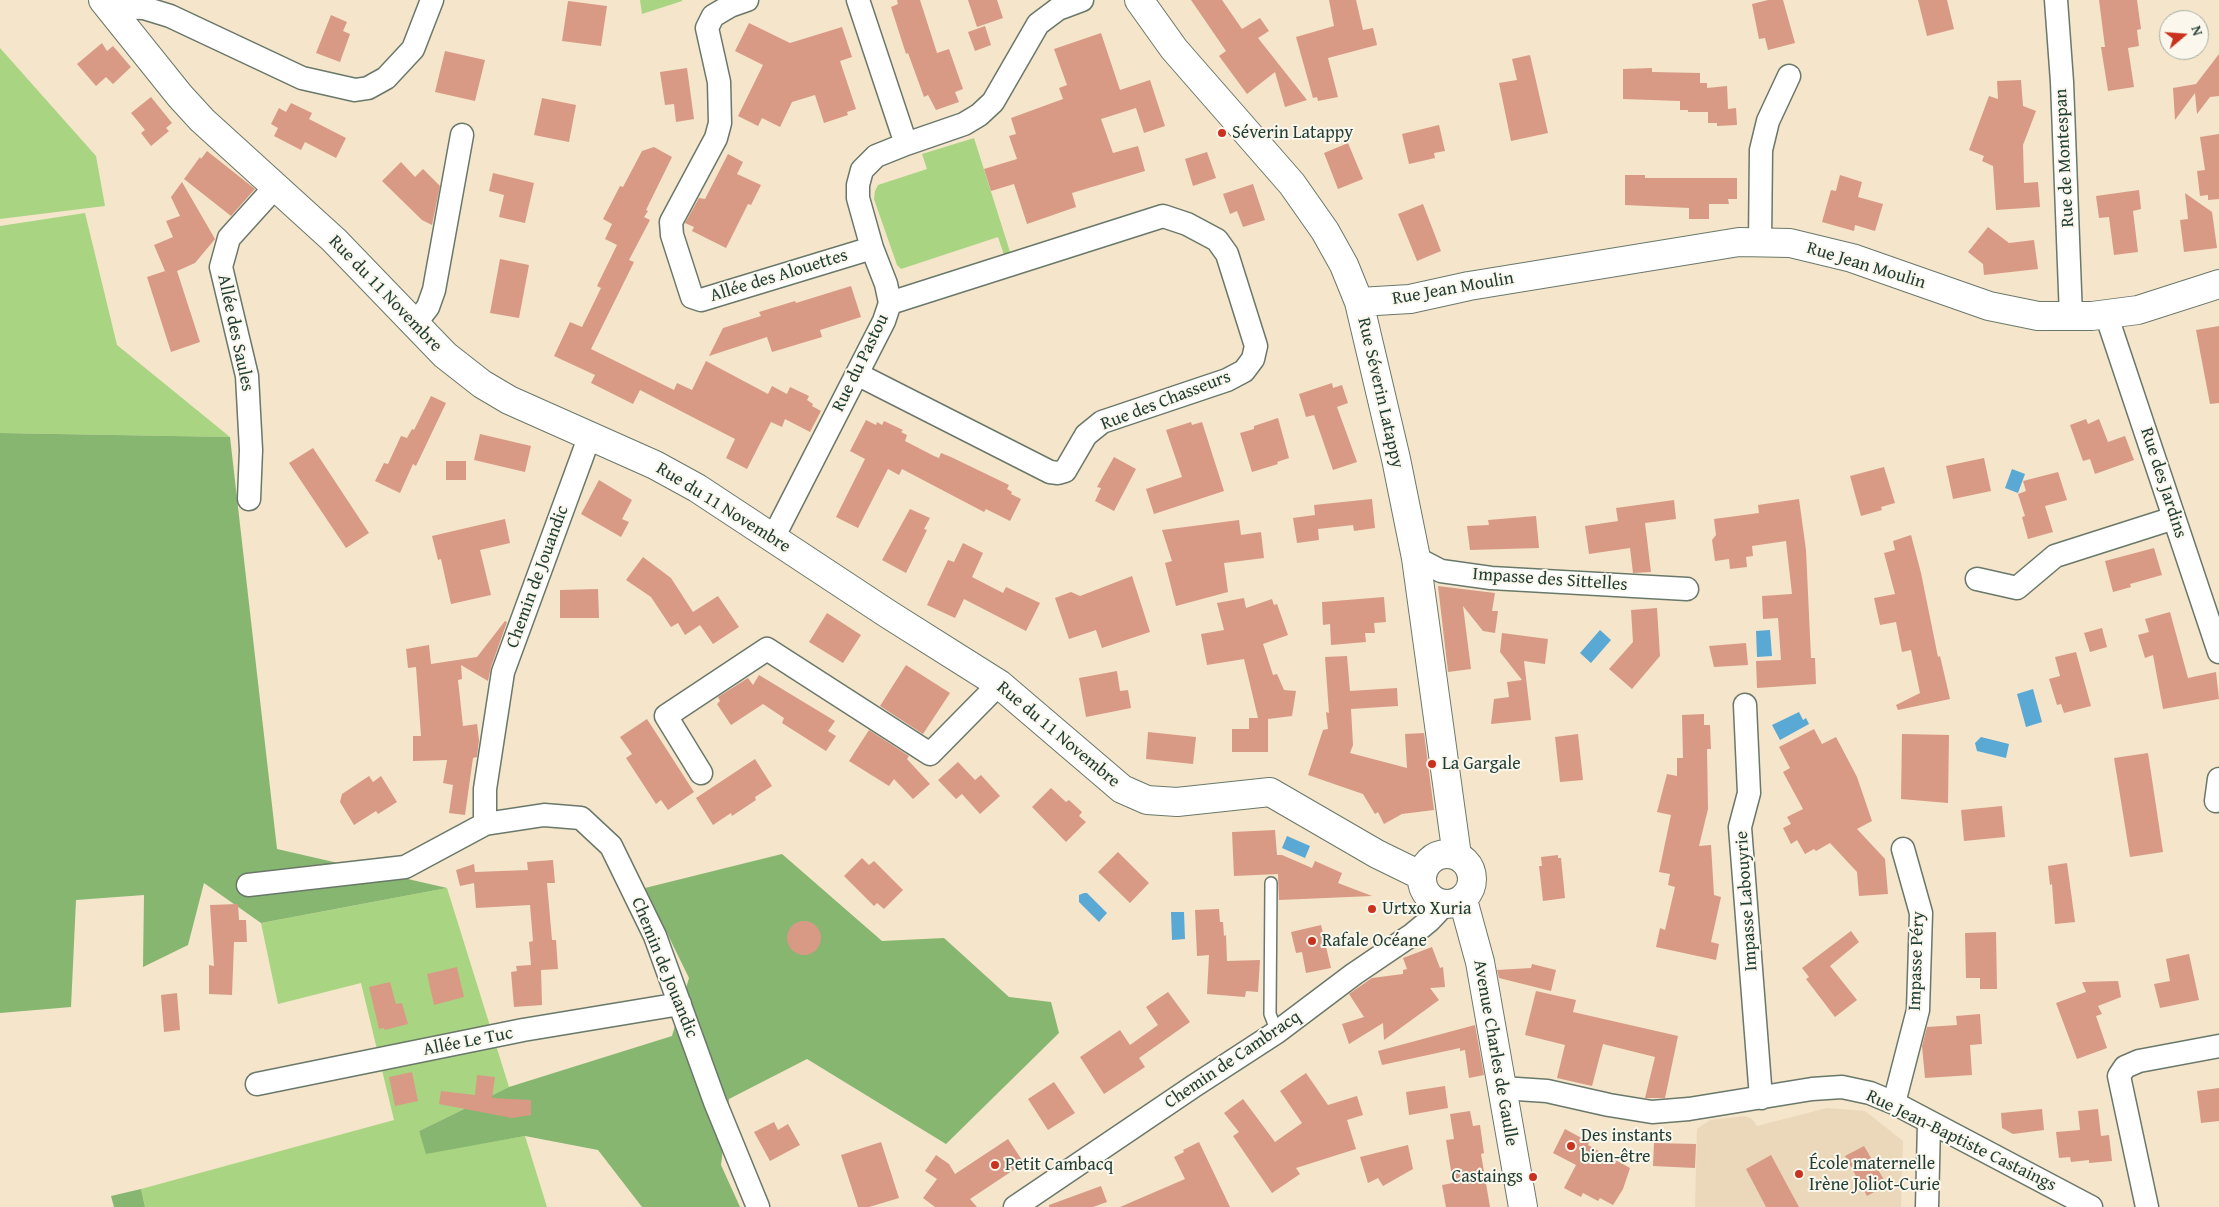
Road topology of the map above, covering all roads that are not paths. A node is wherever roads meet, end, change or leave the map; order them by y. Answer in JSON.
{"nodes":[{"id":1,"x":432,"y":0,"type":"edge"},
{"id":2,"x":747,"y":0,"type":"edge"},
{"id":3,"x":858,"y":0,"type":"edge"},
{"id":4,"x":1082,"y":0,"type":"edge"},
{"id":5,"x":1139,"y":0,"type":"edge"},
{"id":6,"x":2056,"y":0,"type":"edge"},
{"id":7,"x":106,"y":4,"type":"edge"},
{"id":8,"x":1789,"y":76,"type":"dead end"},
{"id":9,"x":462,"y":136,"type":"dead end"},
{"id":10,"x":906,"y":144,"type":"junction"},
{"id":11,"x":276,"y":186,"type":"junction"},
{"id":12,"x":1760,"y":242,"type":"junction"},
{"id":13,"x":872,"y":248,"type":"junction"},
{"id":14,"x":2219,"y":284,"type":"edge"},
{"id":15,"x":1359,"y":302,"type":"junction"},
{"id":16,"x":890,"y":303,"type":"junction"},
{"id":17,"x":2106,"y":314,"type":"junction"},
{"id":18,"x":2071,"y":317,"type":"junction"},
{"id":19,"x":414,"y":325,"type":"junction"},
{"id":20,"x":857,"y":374,"type":"junction"},
{"id":21,"x":590,"y":434,"type":"junction"},
{"id":22,"x":249,"y":500,"type":"dead end"},
{"id":23,"x":2174,"y":518,"type":"junction"},
{"id":24,"x":772,"y":538,"type":"junction"},
{"id":25,"x":1416,"y":558,"type":"junction"},
{"id":26,"x":1977,"y":579,"type":"dead end"},
{"id":27,"x":1687,"y":589,"type":"dead end"},
{"id":28,"x":2219,"y":652,"type":"edge"},
{"id":29,"x":999,"y":684,"type":"junction"},
{"id":30,"x":1745,"y":704,"type":"dead end"},
{"id":31,"x":701,"y":773,"type":"dead end"},
{"id":32,"x":486,"y":824,"type":"junction"},
{"id":33,"x":1903,"y":849,"type":"dead end"},
{"id":34,"x":1457,"y":856,"type":"junction"},
{"id":35,"x":1422,"y":876,"type":"junction"},
{"id":36,"x":1271,"y":883,"type":"dead end"},
{"id":37,"x":248,"y":885,"type":"dead end"},
{"id":38,"x":1453,"y":902,"type":"junction"},
{"id":39,"x":680,"y":1004,"type":"junction"},
{"id":40,"x":1277,"y":1032,"type":"junction"},
{"id":41,"x":2219,"y":1046,"type":"edge"},
{"id":42,"x":257,"y":1084,"type":"dead end"},
{"id":43,"x":1502,"y":1088,"type":"junction"},
{"id":44,"x":1761,"y":1098,"type":"junction"},
{"id":45,"x":1894,"y":1103,"type":"junction"},
{"id":46,"x":1929,"y":1123,"type":"junction"},
{"id":47,"x":758,"y":1207,"type":"edge"},
{"id":48,"x":1015,"y":1207,"type":"edge"},
{"id":49,"x":1523,"y":1207,"type":"edge"},
{"id":50,"x":1927,"y":1207,"type":"edge"},
{"id":51,"x":2092,"y":1207,"type":"edge"},
{"id":52,"x":2147,"y":1207,"type":"edge"}],
"edges":[{"from":1,"to":7,"type":"street"},
{"from":2,"to":13,"type":"street","name":"Allée des Alouettes"},
{"from":3,"to":10,"type":"street"},
{"from":4,"to":10,"type":"street","name":"Rue du Pastou"},
{"from":5,"to":15,"type":"street","name":"Rue Séverin Latappy"},
{"from":6,"to":18,"type":"street","name":"Rue de Montespan"},
{"from":7,"to":11,"type":"street","name":"Rue du 11 Novembre"},
{"from":8,"to":12,"type":"street"},
{"from":9,"to":19,"type":"street"},
{"from":10,"to":13,"type":"street","name":"Rue du Pastou"},
{"from":11,"to":19,"type":"street","name":"Rue du 11 Novembre"},
{"from":11,"to":22,"type":"street","name":"Allée des Saules"},
{"from":12,"to":15,"type":"street","name":"Rue Jean Moulin"},
{"from":12,"to":18,"type":"street","name":"Rue Jean Moulin"},
{"from":13,"to":16,"type":"street","name":"Rue du Pastou"},
{"from":14,"to":17,"type":"street","name":"Rue Jean Moulin"},
{"from":15,"to":25,"type":"street","name":"Rue Séverin Latappy"},
{"from":16,"to":20,"type":"street","name":"Rue du Pastou"},
{"from":16,"to":20,"type":"street","name":"Rue des Chasseurs"},
{"from":17,"to":18,"type":"street","name":"Rue Jean Moulin"},
{"from":17,"to":23,"type":"street","name":"Rue des Jardins"},
{"from":19,"to":21,"type":"street","name":"Rue du 11 Novembre"},
{"from":20,"to":24,"type":"street","name":"Rue du Pastou"},
{"from":21,"to":24,"type":"street","name":"Rue du 11 Novembre"},
{"from":21,"to":32,"type":"street","name":"Chemin de Jouandic"},
{"from":23,"to":26,"type":"street"},
{"from":23,"to":28,"type":"street","name":"Rue des Jardins"},
{"from":24,"to":29,"type":"street","name":"Rue du 11 Novembre"},
{"from":25,"to":27,"type":"street","name":"Impasse des Sittelles"},
{"from":25,"to":34,"type":"street","name":"Rue Séverin Latappy"},
{"from":29,"to":31,"type":"street"},
{"from":29,"to":35,"type":"street","name":"Rue du 11 Novembre"},
{"from":30,"to":44,"type":"street","name":"Impasse Labouyrie"},
{"from":32,"to":37,"type":"street"},
{"from":32,"to":39,"type":"street","name":"Chemin de Jouandic"},
{"from":33,"to":45,"type":"street","name":"Impasse Péry"},
{"from":34,"to":35,"type":"street"},
{"from":34,"to":38,"type":"street"},
{"from":35,"to":38,"type":"street"},
{"from":36,"to":40,"type":"lane"},
{"from":38,"to":40,"type":"street","name":"Chemin de Cambracq"},
{"from":38,"to":43,"type":"street","name":"Avenue Charles de Gaulle"},
{"from":39,"to":42,"type":"street","name":"Allée Le Tuc"},
{"from":39,"to":47,"type":"street","name":"Chemin de Jouandic"},
{"from":40,"to":48,"type":"street","name":"Chemin de Cambracq"},
{"from":41,"to":52,"type":"street"},
{"from":43,"to":44,"type":"street","name":"Rue Jean-Baptiste Castaings"},
{"from":43,"to":49,"type":"street","name":"Avenue Charles de Gaulle"},
{"from":44,"to":45,"type":"street","name":"Rue Jean-Baptiste Castaings"},
{"from":45,"to":46,"type":"street","name":"Rue Jean-Baptiste Castaings"},
{"from":46,"to":50,"type":"street"},
{"from":46,"to":51,"type":"street","name":"Rue Jean-Baptiste Castaings"}]}
